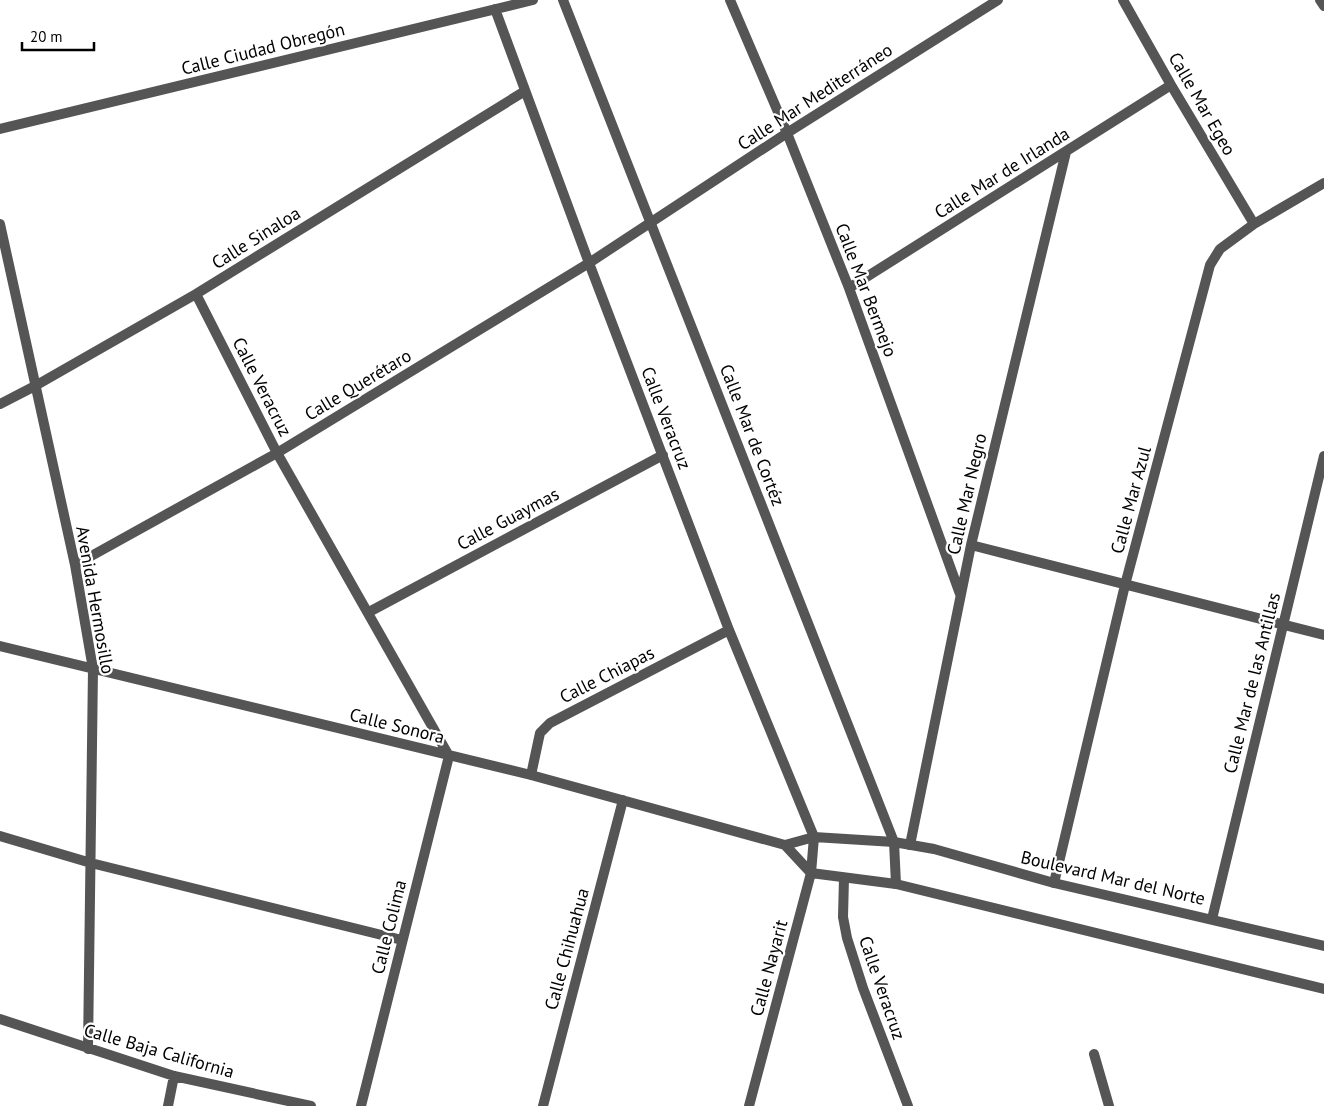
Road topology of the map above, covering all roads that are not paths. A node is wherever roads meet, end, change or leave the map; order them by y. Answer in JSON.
{"nodes":[{"id":1,"x":533,"y":0,"type":"edge"},
{"id":2,"x":563,"y":0,"type":"edge"},
{"id":3,"x":730,"y":0,"type":"edge"},
{"id":4,"x":998,"y":0,"type":"edge"},
{"id":5,"x":1123,"y":0,"type":"edge"},
{"id":6,"x":1320,"y":0,"type":"edge"},
{"id":7,"x":1324,"y":6,"type":"edge"},
{"id":8,"x":495,"y":9,"type":"junction"},
{"id":9,"x":1171,"y":85,"type":"junction"},
{"id":10,"x":525,"y":91,"type":"junction"},
{"id":11,"x":0,"y":130,"type":"edge"},
{"id":12,"x":787,"y":133,"type":"junction"},
{"id":13,"x":1066,"y":152,"type":"junction"},
{"id":14,"x":1324,"y":183,"type":"edge"},
{"id":15,"x":651,"y":223,"type":"junction"},
{"id":16,"x":0,"y":224,"type":"edge"},
{"id":17,"x":1254,"y":224,"type":"junction"},
{"id":18,"x":589,"y":263,"type":"junction"},
{"id":19,"x":849,"y":288,"type":"junction"},
{"id":20,"x":196,"y":294,"type":"junction"},
{"id":21,"x":35,"y":386,"type":"junction"},
{"id":22,"x":0,"y":404,"type":"edge"},
{"id":23,"x":277,"y":453,"type":"junction"},
{"id":24,"x":663,"y":455,"type":"junction"},
{"id":25,"x":1324,"y":456,"type":"edge"},
{"id":26,"x":971,"y":544,"type":"junction"},
{"id":27,"x":75,"y":565,"type":"junction"},
{"id":28,"x":1125,"y":585,"type":"junction"},
{"id":29,"x":960,"y":595,"type":"junction"},
{"id":30,"x":369,"y":612,"type":"junction"},
{"id":31,"x":1283,"y":626,"type":"junction"},
{"id":32,"x":730,"y":630,"type":"junction"},
{"id":33,"x":1324,"y":635,"type":"edge"},
{"id":34,"x":0,"y":646,"type":"edge"},
{"id":35,"x":93,"y":669,"type":"junction"},
{"id":36,"x":449,"y":756,"type":"junction"},
{"id":37,"x":531,"y":775,"type":"junction"},
{"id":38,"x":623,"y":800,"type":"junction"},
{"id":39,"x":0,"y":836,"type":"edge"},
{"id":40,"x":814,"y":837,"type":"junction"},
{"id":41,"x":894,"y":842,"type":"junction"},
{"id":42,"x":910,"y":844,"type":"junction"},
{"id":43,"x":785,"y":845,"type":"junction"},
{"id":44,"x":90,"y":863,"type":"junction"},
{"id":45,"x":811,"y":873,"type":"junction"},
{"id":46,"x":844,"y":878,"type":"junction"},
{"id":47,"x":1054,"y":883,"type":"junction"},
{"id":48,"x":896,"y":884,"type":"junction"},
{"id":49,"x":1212,"y":919,"type":"junction"},
{"id":50,"x":402,"y":940,"type":"junction"},
{"id":51,"x":1324,"y":946,"type":"edge"},
{"id":52,"x":1324,"y":989,"type":"edge"},
{"id":53,"x":0,"y":1019,"type":"edge"},
{"id":54,"x":88,"y":1049,"type":"junction"},
{"id":55,"x":1094,"y":1054,"type":"dead end"},
{"id":56,"x":174,"y":1076,"type":"junction"},
{"id":57,"x":168,"y":1106,"type":"edge"},
{"id":58,"x":311,"y":1106,"type":"edge"},
{"id":59,"x":361,"y":1106,"type":"edge"},
{"id":60,"x":543,"y":1106,"type":"edge"},
{"id":61,"x":749,"y":1106,"type":"edge"},
{"id":62,"x":908,"y":1106,"type":"edge"},
{"id":63,"x":1109,"y":1106,"type":"edge"}],
"edges":[{"from":1,"to":8,"type":"street","name":"Calle Ciudad Obregón"},
{"from":2,"to":15,"type":"street","name":"Calle Mar de Cortéz"},
{"from":3,"to":12,"type":"street","name":"Calle Mar Bermejo"},
{"from":4,"to":12,"type":"street","name":"Calle Mar Mediterráneo"},
{"from":5,"to":9,"type":"street","name":"Calle Mar Egeo"},
{"from":6,"to":7,"type":"street"},
{"from":8,"to":10,"type":"street","name":"Calle Veracruz"},
{"from":8,"to":11,"type":"street","name":"Calle Ciudad Obregón"},
{"from":9,"to":13,"type":"street","name":"Calle Mar de Irlanda"},
{"from":9,"to":17,"type":"street","name":"Calle Mar Egeo"},
{"from":10,"to":18,"type":"street","name":"Calle Veracruz"},
{"from":10,"to":20,"type":"street","name":"Calle Sinaloa"},
{"from":12,"to":15,"type":"street","name":"Calle Mar Mediterráneo"},
{"from":12,"to":19,"type":"street","name":"Calle Mar Bermejo"},
{"from":13,"to":19,"type":"street","name":"Calle Mar de Irlanda"},
{"from":13,"to":26,"type":"street","name":"Calle Mar Negro"},
{"from":14,"to":17,"type":"street","name":"Calle Mar Azul"},
{"from":15,"to":18,"type":"street","name":"Calle Querétaro"},
{"from":15,"to":41,"type":"street","name":"Calle Mar de Cortéz"},
{"from":16,"to":21,"type":"street","name":"Avenida Hermosillo"},
{"from":17,"to":28,"type":"street","name":"Calle Mar Azul"},
{"from":18,"to":23,"type":"street","name":"Calle Querétaro"},
{"from":18,"to":24,"type":"street","name":"Calle Veracruz"},
{"from":19,"to":29,"type":"street","name":"Calle Mar Bermejo"},
{"from":20,"to":21,"type":"street","name":"Calle Sinaloa"},
{"from":20,"to":23,"type":"street","name":"Calle Veracruz"},
{"from":21,"to":22,"type":"street","name":"Calle Sinaloa"},
{"from":21,"to":27,"type":"street","name":"Avenida Hermosillo"},
{"from":23,"to":27,"type":"street","name":"Calle Querétaro"},
{"from":23,"to":30,"type":"street","name":"Calle Veracruz"},
{"from":24,"to":30,"type":"street","name":"Calle Guaymas"},
{"from":24,"to":32,"type":"street","name":"Calle Veracruz"},
{"from":25,"to":31,"type":"street","name":"Calle Mar de las Antillas"},
{"from":26,"to":28,"type":"street"},
{"from":26,"to":29,"type":"street","name":"Calle Mar Negro"},
{"from":27,"to":35,"type":"street","name":"Avenida Hermosillo"},
{"from":28,"to":31,"type":"street"},
{"from":28,"to":47,"type":"street","name":"Calle Mar Azul"},
{"from":29,"to":42,"type":"street","name":"Calle Mar Negro"},
{"from":30,"to":36,"type":"street","name":"Calle Veracruz"},
{"from":31,"to":33,"type":"street"},
{"from":31,"to":49,"type":"street","name":"Calle Mar de las Antillas"},
{"from":32,"to":37,"type":"street","name":"Calle Chiapas"},
{"from":32,"to":40,"type":"street","name":"Calle Veracruz"},
{"from":34,"to":35,"type":"street","name":"Calle Sonora"},
{"from":35,"to":36,"type":"street","name":"Calle Sonora"},
{"from":35,"to":44,"type":"street","name":"Avenida Hermosillo"},
{"from":36,"to":37,"type":"street","name":"Calle Sonora"},
{"from":36,"to":50,"type":"street","name":"Calle Colima"},
{"from":37,"to":38,"type":"street","name":"Calle Sonora"},
{"from":38,"to":43,"type":"street","name":"Calle Sonora"},
{"from":38,"to":60,"type":"street","name":"Calle Chihuahua"},
{"from":39,"to":44,"type":"street"},
{"from":40,"to":41,"type":"street"},
{"from":40,"to":43,"type":"street"},
{"from":40,"to":45,"type":"street","name":"Calle Nayarit"},
{"from":41,"to":42,"type":"street","name":"Boulevard Mar del Norte"},
{"from":41,"to":48,"type":"street","name":"Calle Mar de Cortéz"},
{"from":42,"to":47,"type":"street","name":"Boulevard Mar del Norte"},
{"from":43,"to":45,"type":"street"},
{"from":44,"to":50,"type":"street"},
{"from":44,"to":54,"type":"street","name":"Avenida Hermosillo"},
{"from":45,"to":46,"type":"street"},
{"from":45,"to":61,"type":"street","name":"Calle Nayarit"},
{"from":46,"to":48,"type":"street"},
{"from":46,"to":62,"type":"street","name":"Calle Veracruz"},
{"from":47,"to":49,"type":"street","name":"Boulevard Mar del Norte"},
{"from":48,"to":52,"type":"street"},
{"from":49,"to":51,"type":"street","name":"Boulevard Mar del Norte"},
{"from":50,"to":59,"type":"street","name":"Calle Colima"},
{"from":53,"to":54,"type":"street","name":"Calle Baja California"},
{"from":54,"to":56,"type":"street","name":"Calle Baja California"},
{"from":55,"to":63,"type":"street"},
{"from":56,"to":57,"type":"street"},
{"from":56,"to":58,"type":"street","name":"Calle Baja California"}]}
